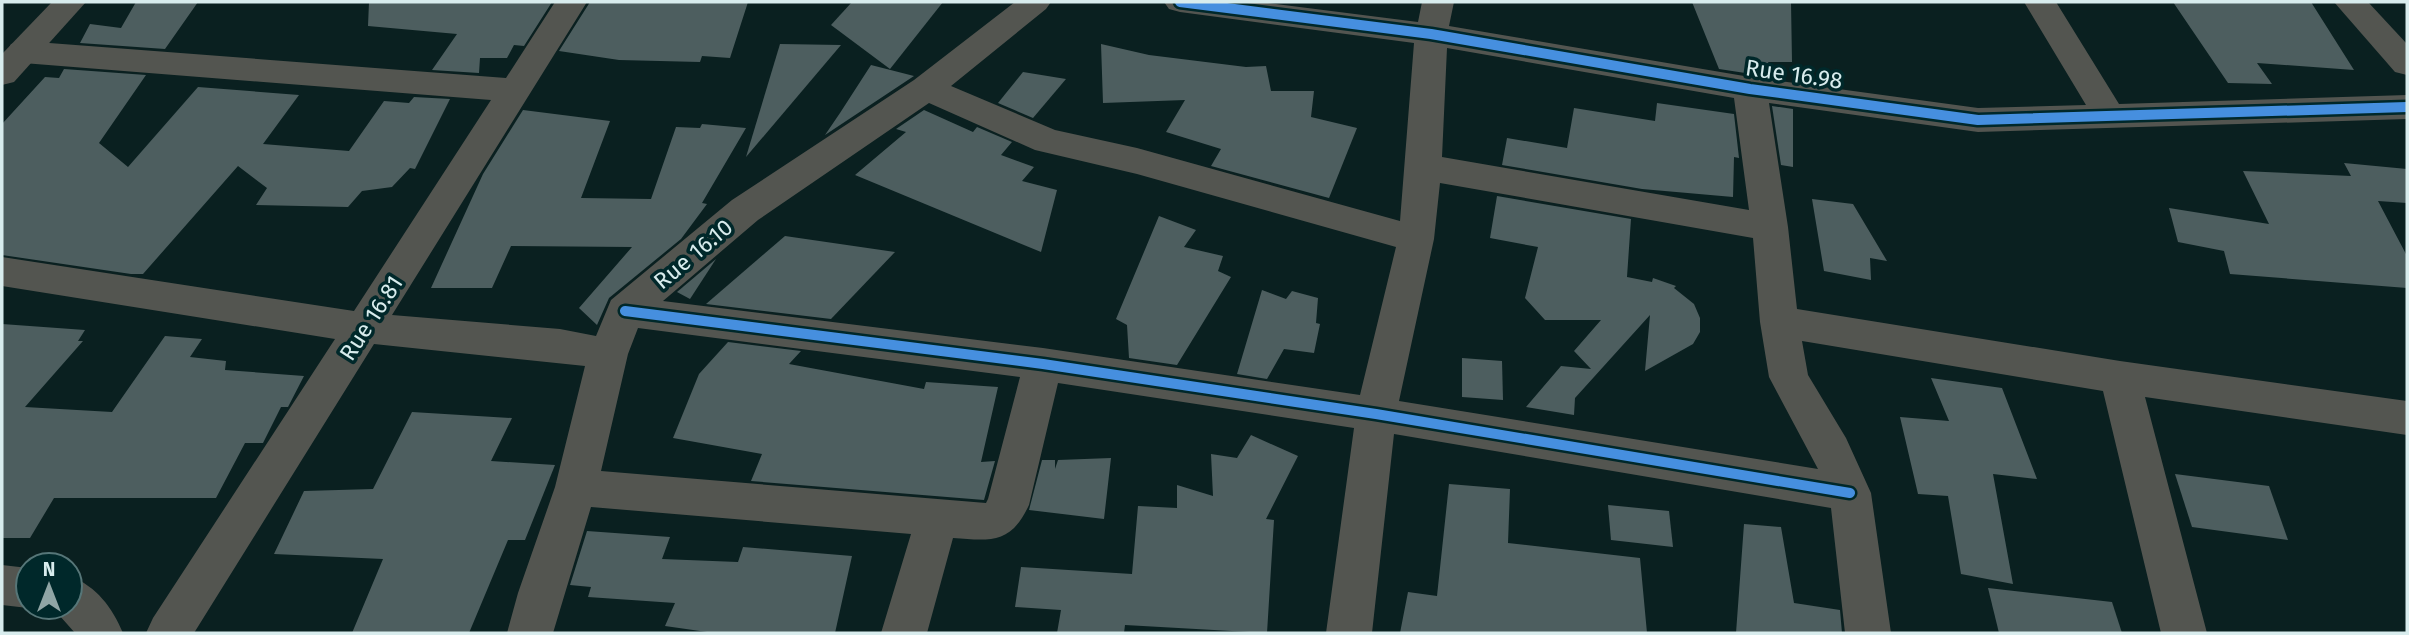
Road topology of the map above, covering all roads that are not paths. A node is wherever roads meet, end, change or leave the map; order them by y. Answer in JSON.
{"nodes":[{"id":1,"x":70,"y":2,"type":"edge"},
{"id":2,"x":571,"y":2,"type":"edge"},
{"id":3,"x":1035,"y":2,"type":"edge"},
{"id":4,"x":1180,"y":2,"type":"edge"},
{"id":5,"x":2040,"y":2,"type":"edge"},
{"id":6,"x":2350,"y":2,"type":"edge"},
{"id":7,"x":1434,"y":18,"type":"edge"},
{"id":8,"x":12,"y":63,"type":"edge"},
{"id":9,"x":2407,"y":64,"type":"edge"},
{"id":10,"x":926,"y":88,"type":"junction"},
{"id":11,"x":1750,"y":89,"type":"junction"},
{"id":12,"x":515,"y":90,"type":"junction"},
{"id":13,"x":2407,"y":107,"type":"edge"},
{"id":14,"x":2110,"y":117,"type":"junction"},
{"id":15,"x":1424,"y":167,"type":"junction"},
{"id":16,"x":1770,"y":227,"type":"junction"},
{"id":17,"x":1416,"y":239,"type":"junction"},
{"id":18,"x":2,"y":271,"type":"edge"},
{"id":19,"x":625,"y":311,"type":"junction"},
{"id":20,"x":1779,"y":322,"type":"junction"},
{"id":21,"x":365,"y":328,"type":"junction"},
{"id":22,"x":608,"y":354,"type":"junction"},
{"id":23,"x":1043,"y":363,"type":"junction"},
{"id":24,"x":2120,"y":377,"type":"junction"},
{"id":25,"x":1376,"y":414,"type":"junction"},
{"id":26,"x":2407,"y":418,"type":"edge"},
{"id":27,"x":576,"y":487,"type":"junction"},
{"id":28,"x":1850,"y":493,"type":"junction"},
{"id":29,"x":937,"y":518,"type":"junction"},
{"id":30,"x":84,"y":610,"type":"edge"},
{"id":31,"x":100,"y":633,"type":"edge"},
{"id":32,"x":170,"y":633,"type":"edge"},
{"id":33,"x":530,"y":633,"type":"edge"},
{"id":34,"x":904,"y":633,"type":"edge"},
{"id":35,"x":1349,"y":633,"type":"edge"},
{"id":36,"x":1868,"y":633,"type":"edge"},
{"id":37,"x":2184,"y":633,"type":"edge"}],
"edges":[{"from":1,"to":8,"type":"street"},
{"from":2,"to":12,"type":"street","name":"Rue 16.81"},
{"from":3,"to":10,"type":"street","name":"Rue 16.10"},
{"from":4,"to":7,"type":"street","name":"Rue 16.98"},
{"from":5,"to":14,"type":"street"},
{"from":6,"to":9,"type":"street"},
{"from":7,"to":11,"type":"street","name":"Rue 16.98"},
{"from":7,"to":15,"type":"street"},
{"from":8,"to":12,"type":"street"},
{"from":10,"to":17,"type":"street"},
{"from":10,"to":19,"type":"street","name":"Rue 16.10"},
{"from":11,"to":14,"type":"street","name":"Rue 16.98"},
{"from":11,"to":16,"type":"street"},
{"from":12,"to":21,"type":"street","name":"Rue 16.81"},
{"from":13,"to":14,"type":"street","name":"Rue 16.98"},
{"from":15,"to":16,"type":"street"},
{"from":15,"to":17,"type":"street"},
{"from":16,"to":20,"type":"street"},
{"from":17,"to":25,"type":"street"},
{"from":18,"to":21,"type":"street"},
{"from":19,"to":22,"type":"street","name":"Rue 16.10"},
{"from":19,"to":23,"type":"street"},
{"from":20,"to":24,"type":"street"},
{"from":20,"to":28,"type":"street"},
{"from":21,"to":22,"type":"street"},
{"from":21,"to":32,"type":"street","name":"Rue 16.81"},
{"from":22,"to":27,"type":"street","name":"Rue 16.10"},
{"from":23,"to":25,"type":"street"},
{"from":23,"to":29,"type":"street"},
{"from":24,"to":26,"type":"street"},
{"from":24,"to":37,"type":"street"},
{"from":25,"to":28,"type":"street"},
{"from":25,"to":35,"type":"street"},
{"from":27,"to":29,"type":"street"},
{"from":27,"to":33,"type":"street","name":"Rue 16.10"},
{"from":28,"to":36,"type":"street"},
{"from":29,"to":34,"type":"street"},
{"from":30,"to":31,"type":"street"}]}
